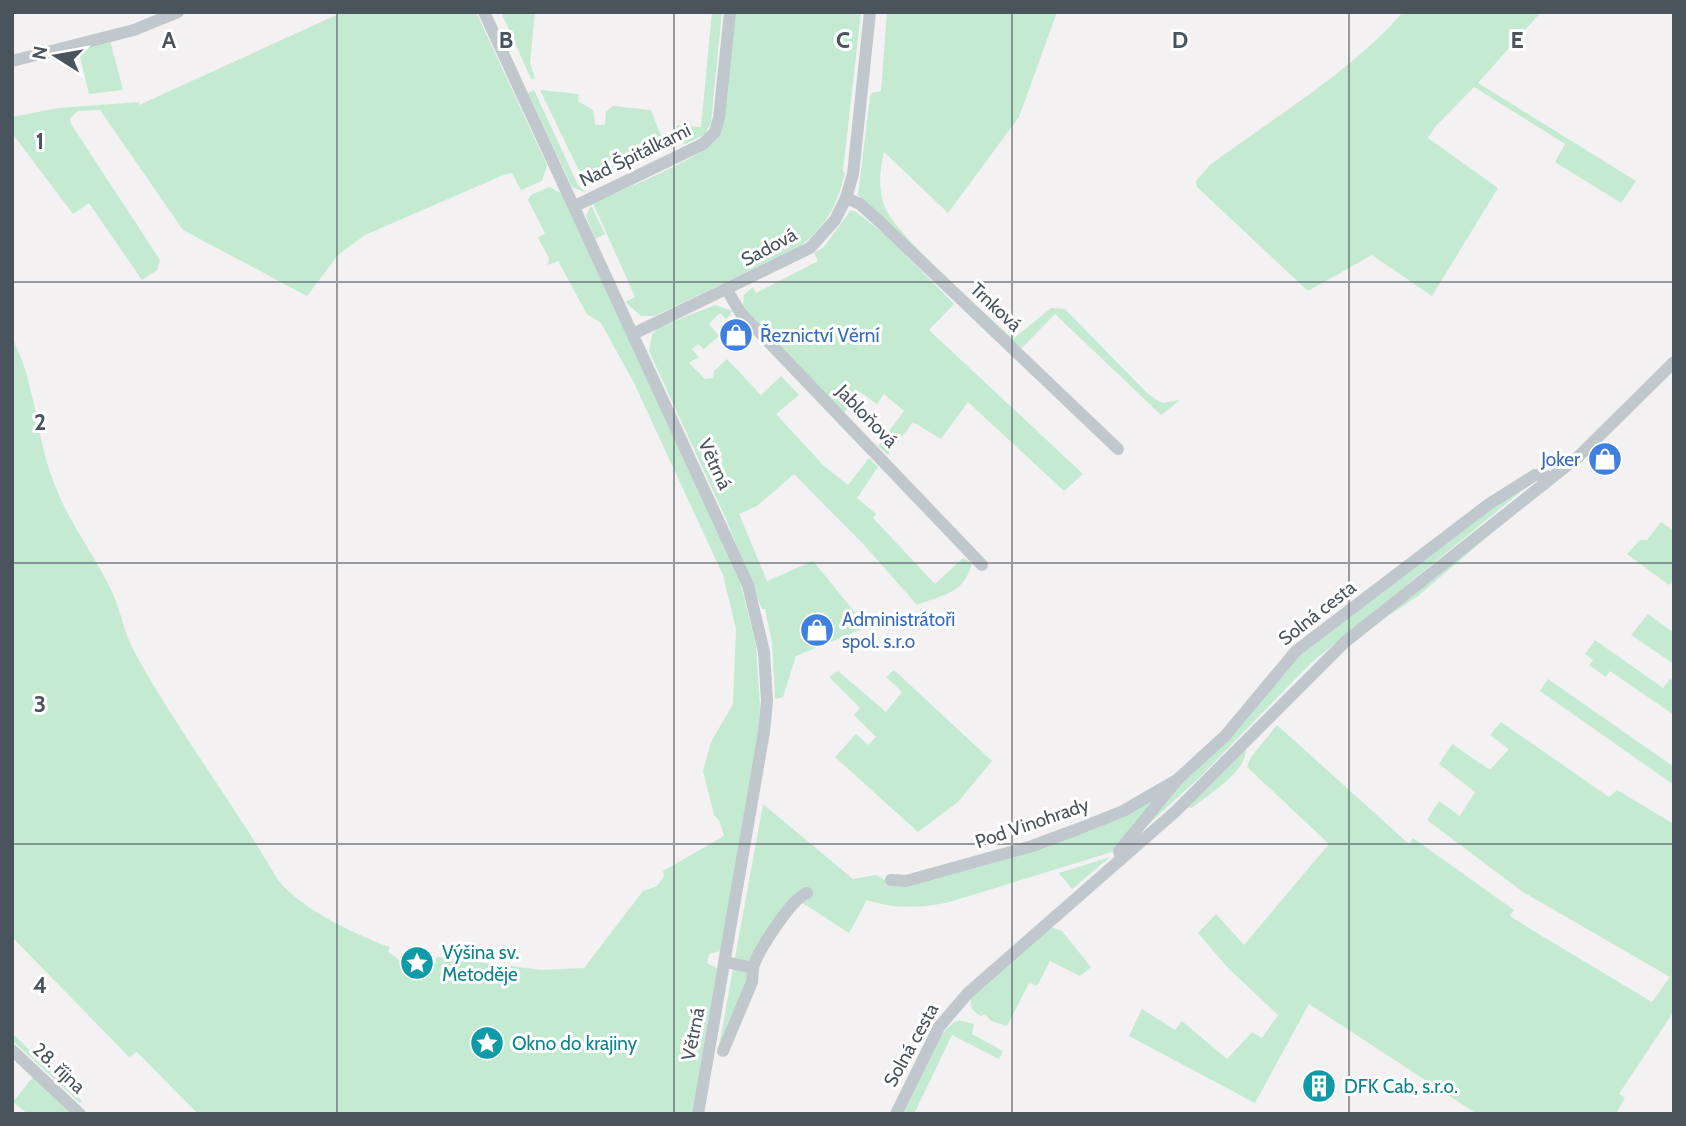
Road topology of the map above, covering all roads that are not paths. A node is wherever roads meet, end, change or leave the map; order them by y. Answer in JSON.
{"nodes":[{"id":1,"x":178,"y":12,"type":"edge"},
{"id":2,"x":484,"y":12,"type":"edge"},
{"id":3,"x":730,"y":12,"type":"edge"},
{"id":4,"x":870,"y":12,"type":"edge"},
{"id":5,"x":150,"y":18,"type":"edge"},
{"id":6,"x":12,"y":61,"type":"edge"},
{"id":7,"x":846,"y":198,"type":"junction"},
{"id":8,"x":575,"y":206,"type":"junction"},
{"id":9,"x":727,"y":290,"type":"junction"},
{"id":10,"x":633,"y":334,"type":"junction"},
{"id":11,"x":1674,"y":362,"type":"edge"},
{"id":12,"x":1118,"y":449,"type":"dead end"},
{"id":13,"x":1552,"y":477,"type":"junction"},
{"id":14,"x":982,"y":565,"type":"dead end"},
{"id":15,"x":1178,"y":779,"type":"junction"},
{"id":16,"x":1121,"y":859,"type":"junction"},
{"id":17,"x":891,"y":880,"type":"dead end"},
{"id":18,"x":807,"y":893,"type":"dead end"},
{"id":19,"x":726,"y":962,"type":"junction"},
{"id":20,"x":753,"y":968,"type":"junction"},
{"id":21,"x":12,"y":1050,"type":"edge"},
{"id":22,"x":723,"y":1051,"type":"dead end"},
{"id":23,"x":80,"y":1114,"type":"edge"},
{"id":24,"x":698,"y":1114,"type":"edge"},
{"id":25,"x":896,"y":1114,"type":"edge"}],
"edges":[{"from":1,"to":5,"type":"street"},
{"from":2,"to":8,"type":"street","name":"Větrná"},
{"from":3,"to":8,"type":"street","name":"Nad Špitálkami"},
{"from":4,"to":7,"type":"street","name":"Sadová"},
{"from":5,"to":6,"type":"street"},
{"from":7,"to":9,"type":"street","name":"Sadová"},
{"from":7,"to":12,"type":"street","name":"Trnková"},
{"from":8,"to":10,"type":"street","name":"Větrná"},
{"from":9,"to":10,"type":"street","name":"Sadová"},
{"from":9,"to":14,"type":"street","name":"Jabloňová"},
{"from":10,"to":19,"type":"street","name":"Větrná"},
{"from":11,"to":13,"type":"street","name":"Solná cesta"},
{"from":13,"to":15,"type":"street","name":"Solná cesta"},
{"from":13,"to":16,"type":"street","name":"Solná cesta"},
{"from":15,"to":16,"type":"street","name":"Solná cesta"},
{"from":15,"to":17,"type":"street","name":"Pod Vinohrady"},
{"from":16,"to":25,"type":"street","name":"Solná cesta"},
{"from":18,"to":20,"type":"street","name":"Větrná"},
{"from":19,"to":20,"type":"street"},
{"from":19,"to":24,"type":"street","name":"Větrná"},
{"from":20,"to":22,"type":"street","name":"Větrná"},
{"from":21,"to":23,"type":"street","name":"28. října"}]}
